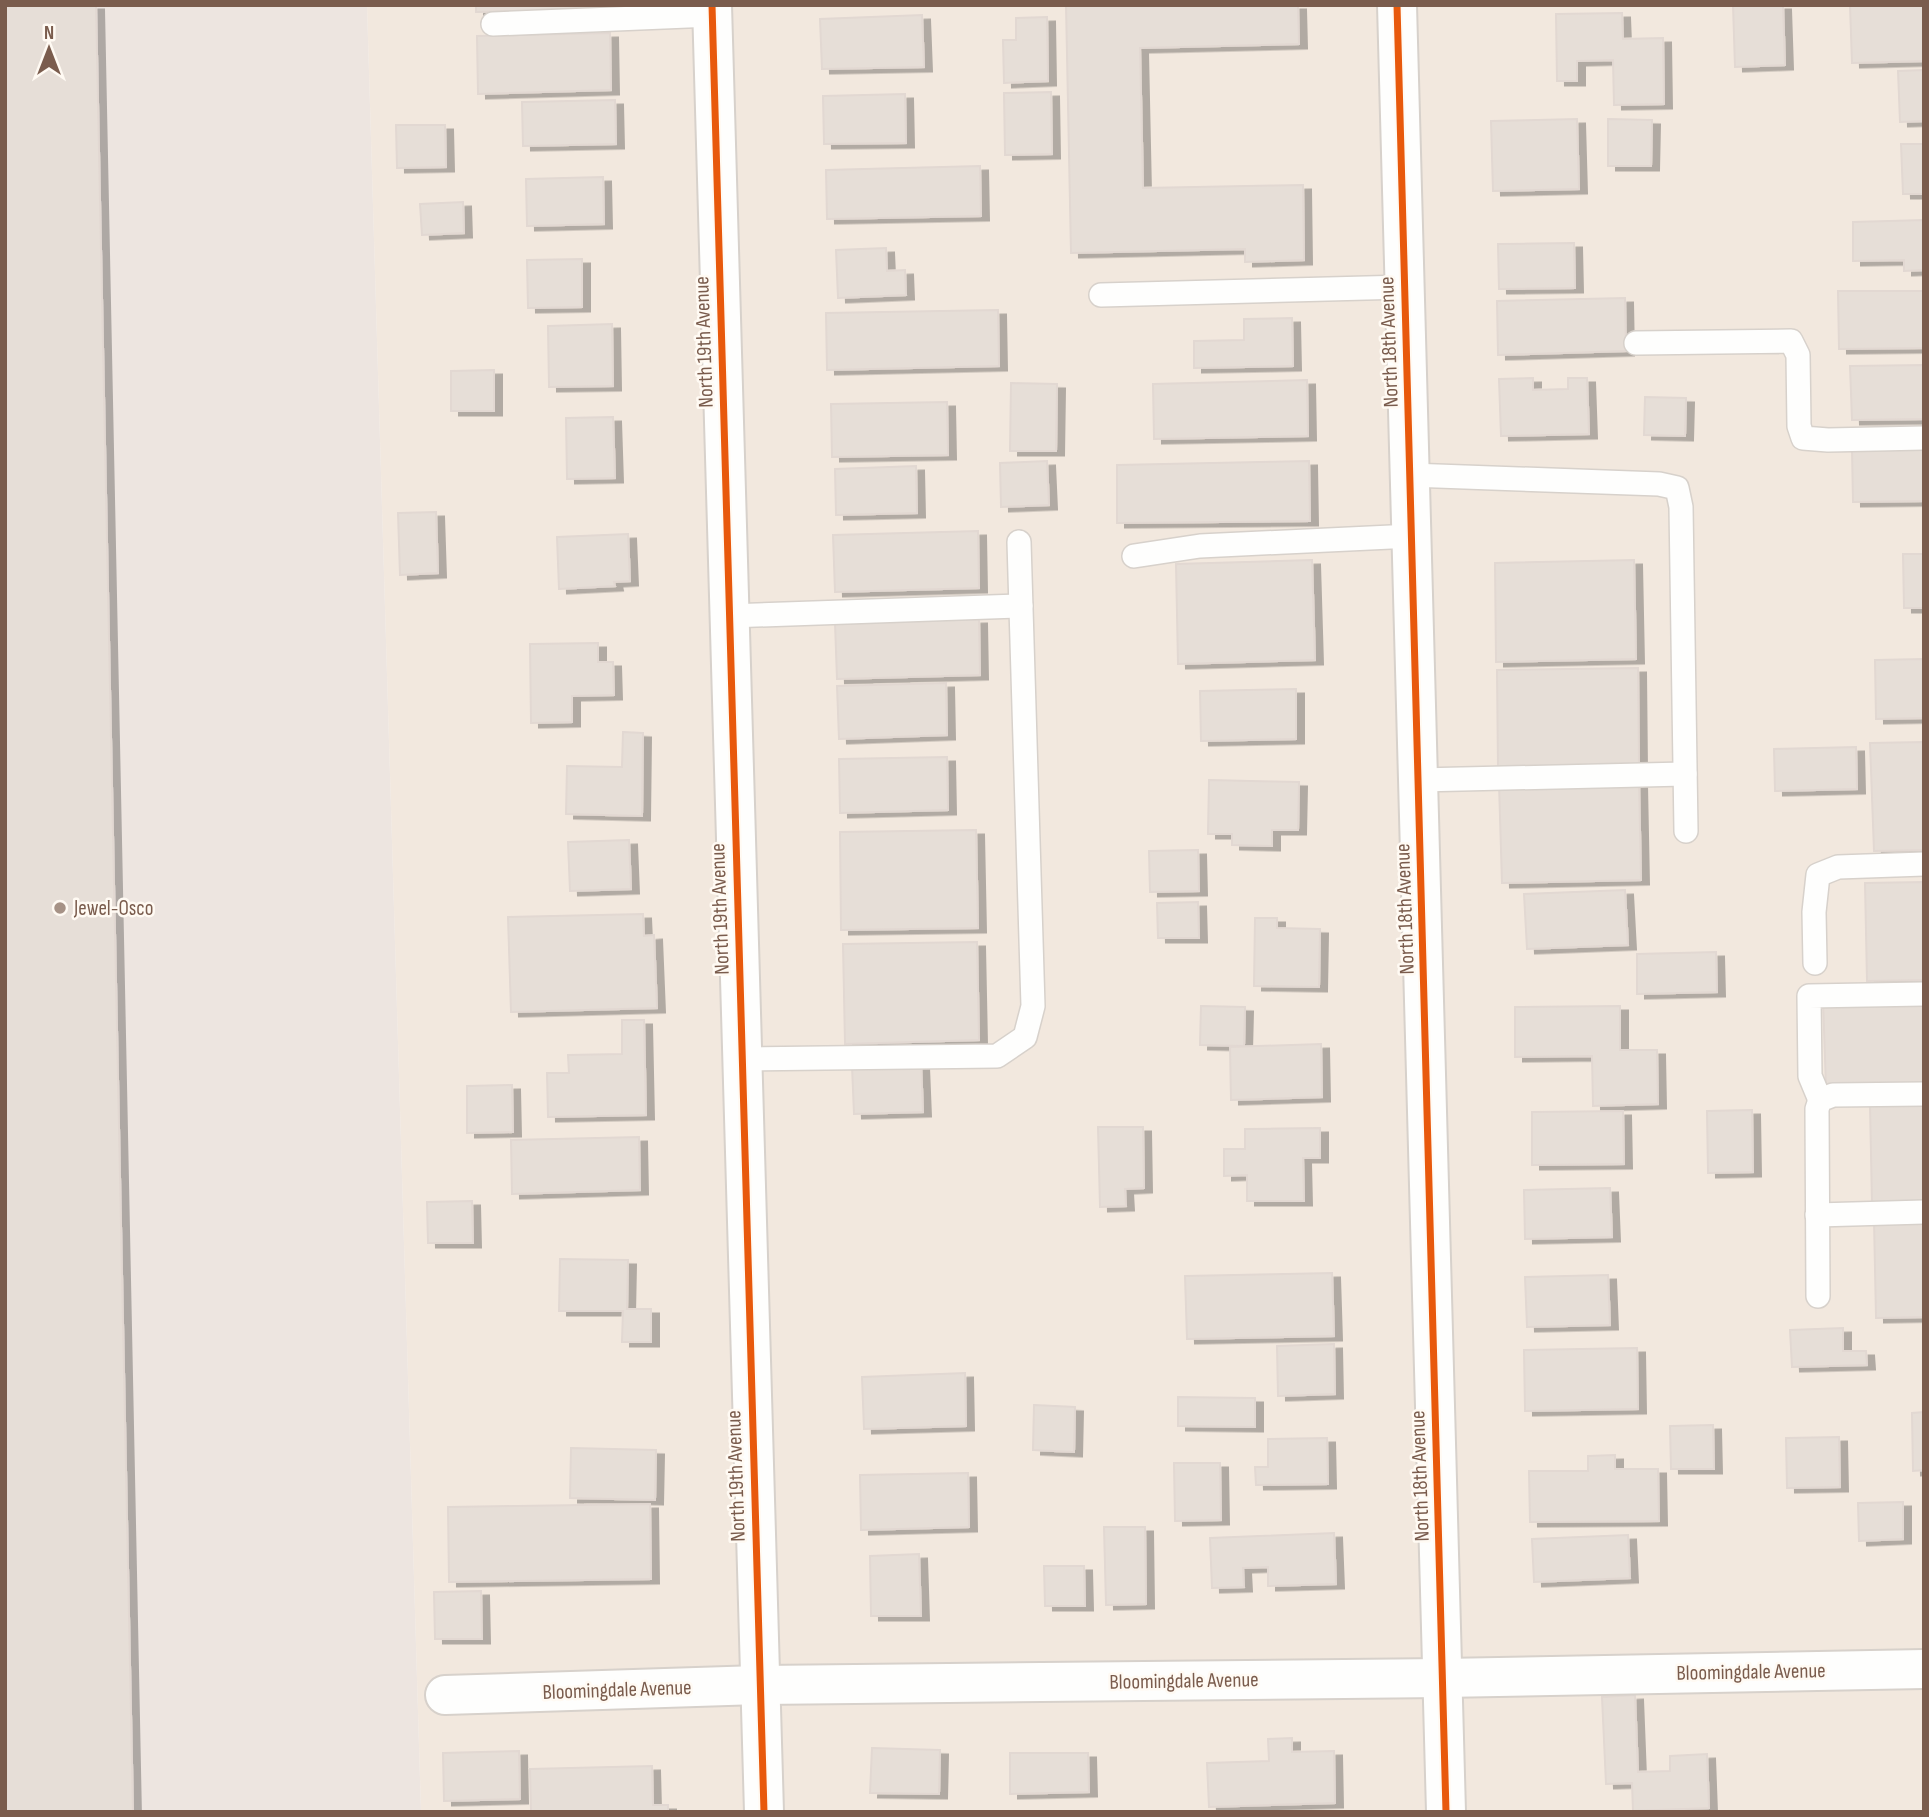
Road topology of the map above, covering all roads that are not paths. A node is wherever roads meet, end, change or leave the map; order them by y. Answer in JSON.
{"nodes":[{"id":1,"x":1397,"y":5,"type":"edge"},
{"id":2,"x":712,"y":10,"type":"edge"},
{"id":3,"x":493,"y":24,"type":"dead end"},
{"id":4,"x":1405,"y":287,"type":"junction"},
{"id":5,"x":1101,"y":295,"type":"dead end"},
{"id":6,"x":1636,"y":343,"type":"dead end"},
{"id":7,"x":1924,"y":438,"type":"edge"},
{"id":8,"x":1410,"y":475,"type":"junction"},
{"id":9,"x":1412,"y":536,"type":"junction"},
{"id":10,"x":1019,"y":542,"type":"dead end"},
{"id":11,"x":1134,"y":556,"type":"dead end"},
{"id":12,"x":1021,"y":606,"type":"junction"},
{"id":13,"x":729,"y":617,"type":"junction"},
{"id":14,"x":1685,"y":774,"type":"junction"},
{"id":15,"x":1419,"y":780,"type":"junction"},
{"id":16,"x":1686,"y":831,"type":"dead end"},
{"id":17,"x":1924,"y":864,"type":"edge"},
{"id":18,"x":1815,"y":963,"type":"dead end"},
{"id":19,"x":1924,"y":994,"type":"edge"},
{"id":20,"x":741,"y":1059,"type":"junction"},
{"id":21,"x":1924,"y":1094,"type":"edge"},
{"id":22,"x":1820,"y":1100,"type":"junction"},
{"id":23,"x":1924,"y":1212,"type":"edge"},
{"id":24,"x":1818,"y":1215,"type":"junction"},
{"id":25,"x":1818,"y":1296,"type":"dead end"},
{"id":26,"x":1924,"y":1669,"type":"edge"},
{"id":27,"x":1443,"y":1678,"type":"junction"},
{"id":28,"x":759,"y":1685,"type":"junction"},
{"id":29,"x":445,"y":1695,"type":"dead end"},
{"id":30,"x":764,"y":1812,"type":"edge"},
{"id":31,"x":1446,"y":1812,"type":"edge"}],
"edges":[{"from":1,"to":4,"type":"street","name":"North 18th Avenue"},
{"from":2,"to":3,"type":"lane"},
{"from":2,"to":13,"type":"street","name":"North 19th Avenue"},
{"from":4,"to":5,"type":"lane"},
{"from":4,"to":8,"type":"street","name":"North 18th Avenue"},
{"from":6,"to":7,"type":"lane"},
{"from":8,"to":9,"type":"street","name":"North 18th Avenue"},
{"from":8,"to":14,"type":"lane"},
{"from":9,"to":11,"type":"lane"},
{"from":9,"to":15,"type":"street","name":"North 18th Avenue"},
{"from":10,"to":12,"type":"lane"},
{"from":12,"to":13,"type":"lane"},
{"from":12,"to":20,"type":"lane"},
{"from":13,"to":20,"type":"street","name":"North 19th Avenue"},
{"from":14,"to":15,"type":"lane"},
{"from":14,"to":16,"type":"lane"},
{"from":15,"to":27,"type":"street","name":"North 18th Avenue"},
{"from":17,"to":18,"type":"lane"},
{"from":19,"to":22,"type":"lane"},
{"from":20,"to":28,"type":"street","name":"North 19th Avenue"},
{"from":21,"to":22,"type":"lane"},
{"from":22,"to":24,"type":"lane"},
{"from":23,"to":24,"type":"lane"},
{"from":24,"to":25,"type":"lane"},
{"from":26,"to":27,"type":"street","name":"Bloomingdale Avenue"},
{"from":27,"to":28,"type":"street","name":"Bloomingdale Avenue"},
{"from":27,"to":31,"type":"street","name":"North 18th Avenue"},
{"from":28,"to":29,"type":"street","name":"Bloomingdale Avenue"},
{"from":28,"to":30,"type":"street","name":"North 19th Avenue"}]}
